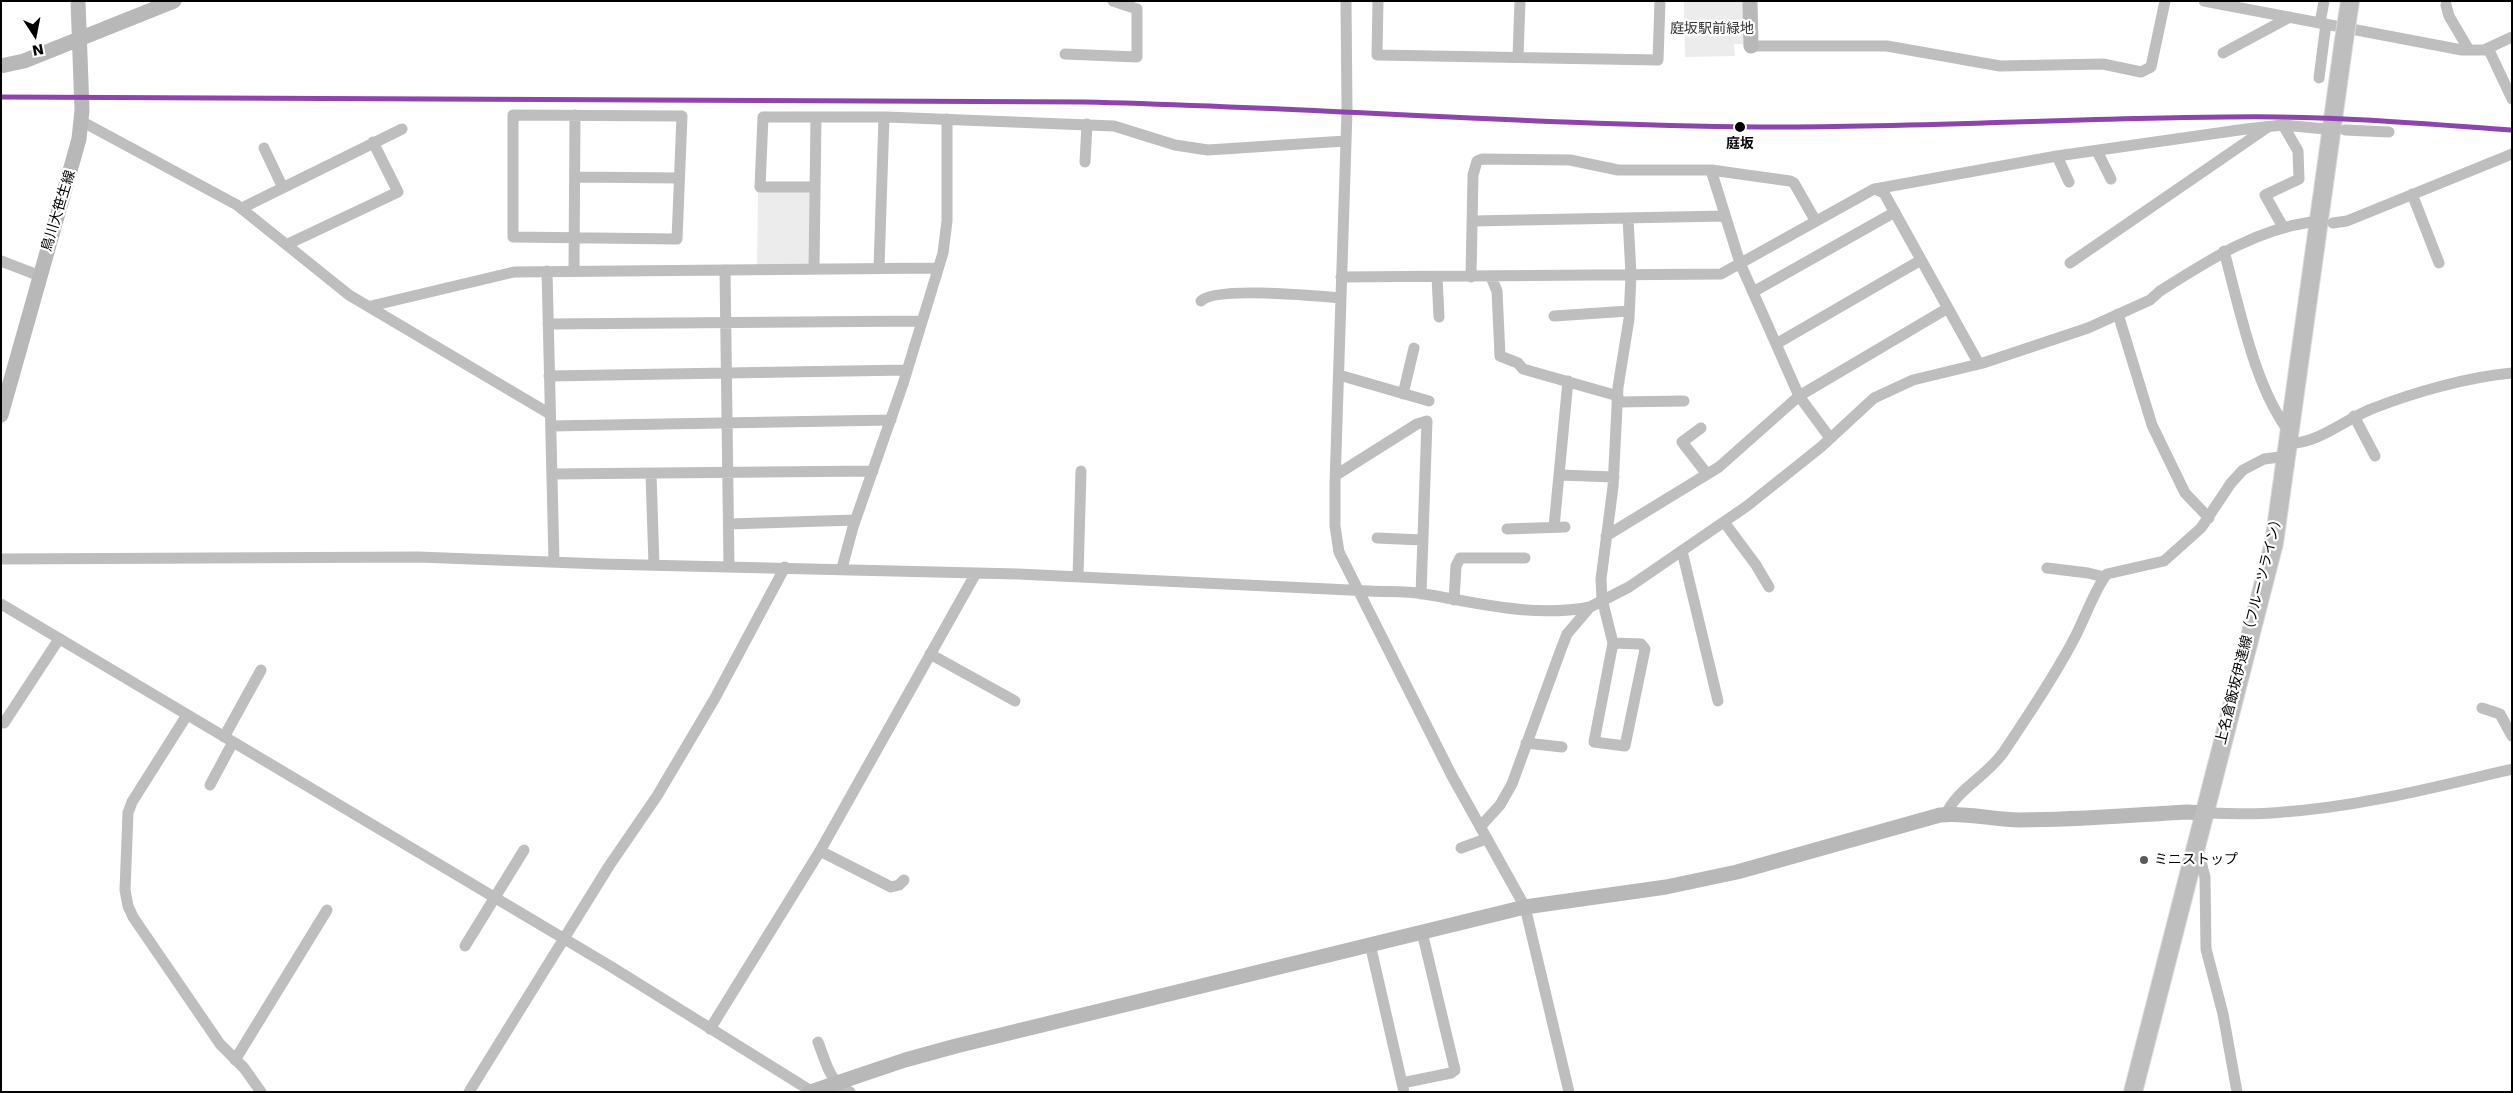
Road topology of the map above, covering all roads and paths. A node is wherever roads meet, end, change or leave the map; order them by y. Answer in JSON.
{"nodes":[{"id":1,"x":78,"y":1,"type":"edge"},
{"id":2,"x":174,"y":1,"type":"edge"},
{"id":3,"x":1113,"y":1,"type":"edge"},
{"id":4,"x":1346,"y":1,"type":"edge"},
{"id":5,"x":1378,"y":1,"type":"edge"},
{"id":6,"x":1520,"y":1,"type":"edge"},
{"id":7,"x":1660,"y":1,"type":"edge"},
{"id":8,"x":1750,"y":1,"type":"edge"},
{"id":9,"x":2165,"y":1,"type":"edge"},
{"id":10,"x":2204,"y":1,"type":"edge"},
{"id":11,"x":2324,"y":1,"type":"edge"},
{"id":12,"x":2350,"y":1,"type":"edge"},
{"id":13,"x":2446,"y":5,"type":"dead end"},
{"id":14,"x":2290,"y":18,"type":"junction"},
{"id":15,"x":2323,"y":23,"type":"junction"},
{"id":16,"x":2512,"y":37,"type":"edge"},
{"id":17,"x":80,"y":38,"type":"junction"},
{"id":18,"x":1751,"y":46,"type":"joint"},
{"id":19,"x":2488,"y":48,"type":"junction"},
{"id":20,"x":2470,"y":50,"type":"junction"},
{"id":21,"x":2223,"y":53,"type":"dead end"},
{"id":22,"x":1065,"y":54,"type":"dead end"},
{"id":23,"x":1518,"y":57,"type":"junction"},
{"id":24,"x":1,"y":66,"type":"edge"},
{"id":25,"x":2319,"y":78,"type":"dead end"},
{"id":26,"x":2512,"y":100,"type":"edge"},
{"id":27,"x":576,"y":115,"type":"junction"},
{"id":28,"x":816,"y":117,"type":"junction"},
{"id":29,"x":884,"y":117,"type":"junction"},
{"id":30,"x":947,"y":119,"type":"junction"},
{"id":31,"x":81,"y":121,"type":"junction"},
{"id":32,"x":1087,"y":124,"type":"junction"},
{"id":33,"x":2283,"y":125,"type":"junction"},
{"id":34,"x":2270,"y":126,"type":"junction"},
{"id":35,"x":2334,"y":128,"type":"junction"},
{"id":36,"x":402,"y":129,"type":"dead end"},
{"id":37,"x":2389,"y":132,"type":"dead end"},
{"id":38,"x":1345,"y":141,"type":"junction"},
{"id":39,"x":373,"y":142,"type":"junction"},
{"id":40,"x":264,"y":148,"type":"dead end"},
{"id":41,"x":2097,"y":151,"type":"junction"},
{"id":42,"x":2512,"y":154,"type":"edge"},
{"id":43,"x":2057,"y":156,"type":"junction"},
{"id":44,"x":1085,"y":162,"type":"dead end"},
{"id":45,"x":1711,"y":170,"type":"junction"},
{"id":46,"x":575,"y":177,"type":"junction"},
{"id":47,"x":679,"y":178,"type":"junction"},
{"id":48,"x":2111,"y":179,"type":"dead end"},
{"id":49,"x":2069,"y":182,"type":"dead end"},
{"id":50,"x":815,"y":187,"type":"junction"},
{"id":51,"x":283,"y":188,"type":"junction"},
{"id":52,"x":1874,"y":189,"type":"junction"},
{"id":53,"x":2412,"y":194,"type":"junction"},
{"id":54,"x":242,"y":208,"type":"junction"},
{"id":55,"x":1894,"y":212,"type":"junction"},
{"id":56,"x":1725,"y":216,"type":"junction"},
{"id":57,"x":1628,"y":218,"type":"junction"},
{"id":58,"x":1815,"y":220,"type":"junction"},
{"id":59,"x":1472,"y":221,"type":"junction"},
{"id":60,"x":2311,"y":222,"type":"dead end"},
{"id":61,"x":2333,"y":223,"type":"dead end"},
{"id":62,"x":2283,"y":227,"type":"junction"},
{"id":63,"x":575,"y":239,"type":"junction"},
{"id":64,"x":288,"y":244,"type":"junction"},
{"id":65,"x":2224,"y":251,"type":"junction"},
{"id":66,"x":1921,"y":260,"type":"junction"},
{"id":67,"x":1,"y":261,"type":"edge"},
{"id":68,"x":1740,"y":263,"type":"junction"},
{"id":69,"x":2070,"y":263,"type":"dead end"},
{"id":70,"x":2439,"y":263,"type":"dead end"},
{"id":71,"x":879,"y":268,"type":"junction"},
{"id":72,"x":938,"y":268,"type":"junction"},
{"id":73,"x":814,"y":269,"type":"junction"},
{"id":74,"x":725,"y":270,"type":"junction"},
{"id":75,"x":547,"y":271,"type":"junction"},
{"id":76,"x":574,"y":271,"type":"junction"},
{"id":77,"x":1631,"y":275,"type":"junction"},
{"id":78,"x":40,"y":276,"type":"junction"},
{"id":79,"x":1342,"y":277,"type":"junction"},
{"id":80,"x":1437,"y":277,"type":"junction"},
{"id":81,"x":1471,"y":277,"type":"junction"},
{"id":82,"x":1491,"y":277,"type":"junction"},
{"id":83,"x":1753,"y":292,"type":"junction"},
{"id":84,"x":1341,"y":298,"type":"junction"},
{"id":85,"x":1201,"y":301,"type":"dead end"},
{"id":86,"x":371,"y":306,"type":"junction"},
{"id":87,"x":1948,"y":308,"type":"junction"},
{"id":88,"x":1629,"y":311,"type":"junction"},
{"id":89,"x":2118,"y":314,"type":"junction"},
{"id":90,"x":1554,"y":316,"type":"dead end"},
{"id":91,"x":1439,"y":317,"type":"dead end"},
{"id":92,"x":922,"y":321,"type":"junction"},
{"id":93,"x":726,"y":322,"type":"junction"},
{"id":94,"x":548,"y":324,"type":"junction"},
{"id":95,"x":1776,"y":344,"type":"junction"},
{"id":96,"x":1414,"y":348,"type":"dead end"},
{"id":97,"x":1979,"y":364,"type":"junction"},
{"id":98,"x":907,"y":370,"type":"junction"},
{"id":99,"x":727,"y":373,"type":"junction"},
{"id":100,"x":2512,"y":373,"type":"edge"},
{"id":101,"x":1339,"y":375,"type":"junction"},
{"id":102,"x":549,"y":376,"type":"junction"},
{"id":103,"x":1568,"y":380,"type":"junction"},
{"id":104,"x":1403,"y":394,"type":"junction"},
{"id":105,"x":1799,"y":396,"type":"junction"},
{"id":106,"x":1618,"y":399,"type":"junction"},
{"id":107,"x":1684,"y":400,"type":"dead end"},
{"id":108,"x":1429,"y":401,"type":"dead end"},
{"id":109,"x":550,"y":414,"type":"junction"},
{"id":110,"x":1,"y":415,"type":"edge"},
{"id":111,"x":2354,"y":416,"type":"junction"},
{"id":112,"x":891,"y":420,"type":"junction"},
{"id":113,"x":727,"y":422,"type":"junction"},
{"id":114,"x":551,"y":426,"type":"junction"},
{"id":115,"x":1701,"y":428,"type":"dead end"},
{"id":116,"x":1830,"y":438,"type":"junction"},
{"id":117,"x":2289,"y":444,"type":"junction"},
{"id":118,"x":2376,"y":456,"type":"dead end"},
{"id":119,"x":873,"y":472,"type":"junction"},
{"id":120,"x":1081,"y":472,"type":"dead end"},
{"id":121,"x":552,"y":474,"type":"junction"},
{"id":122,"x":651,"y":474,"type":"junction"},
{"id":123,"x":728,"y":474,"type":"junction"},
{"id":124,"x":1707,"y":474,"type":"junction"},
{"id":125,"x":1336,"y":475,"type":"junction"},
{"id":126,"x":1559,"y":475,"type":"junction"},
{"id":127,"x":1614,"y":477,"type":"junction"},
{"id":128,"x":2209,"y":518,"type":"junction"},
{"id":129,"x":855,"y":520,"type":"junction"},
{"id":130,"x":1724,"y":522,"type":"junction"},
{"id":131,"x":729,"y":524,"type":"junction"},
{"id":132,"x":1507,"y":528,"type":"dead end"},
{"id":133,"x":1606,"y":536,"type":"junction"},
{"id":134,"x":1376,"y":538,"type":"dead end"},
{"id":135,"x":1422,"y":540,"type":"junction"},
{"id":136,"x":1682,"y":551,"type":"junction"},
{"id":137,"x":1525,"y":558,"type":"dead end"},
{"id":138,"x":1,"y":560,"type":"edge"},
{"id":139,"x":554,"y":562,"type":"junction"},
{"id":140,"x":654,"y":565,"type":"junction"},
{"id":141,"x":729,"y":566,"type":"junction"},
{"id":142,"x":785,"y":567,"type":"junction"},
{"id":143,"x":842,"y":568,"type":"junction"},
{"id":144,"x":2047,"y":568,"type":"dead end"},
{"id":145,"x":976,"y":573,"type":"junction"},
{"id":146,"x":1078,"y":576,"type":"junction"},
{"id":147,"x":2104,"y":577,"type":"junction"},
{"id":148,"x":1769,"y":587,"type":"dead end"},
{"id":149,"x":1358,"y":590,"type":"junction"},
{"id":150,"x":1421,"y":594,"type":"junction"},
{"id":151,"x":1602,"y":599,"type":"junction"},
{"id":152,"x":1454,"y":600,"type":"junction"},
{"id":153,"x":1,"y":604,"type":"edge"},
{"id":154,"x":1590,"y":607,"type":"junction"},
{"id":155,"x":59,"y":639,"type":"junction"},
{"id":156,"x":1613,"y":643,"type":"junction"},
{"id":157,"x":930,"y":654,"type":"junction"},
{"id":158,"x":261,"y":670,"type":"dead end"},
{"id":159,"x":1015,"y":701,"type":"dead end"},
{"id":160,"x":1718,"y":701,"type":"dead end"},
{"id":161,"x":2482,"y":708,"type":"dead end"},
{"id":162,"x":187,"y":715,"type":"junction"},
{"id":163,"x":4,"y":724,"type":"dead end"},
{"id":164,"x":2512,"y":736,"type":"edge"},
{"id":165,"x":229,"y":740,"type":"junction"},
{"id":166,"x":1526,"y":743,"type":"junction"},
{"id":167,"x":1562,"y":747,"type":"dead end"},
{"id":168,"x":2512,"y":769,"type":"edge"},
{"id":169,"x":210,"y":784,"type":"dead end"},
{"id":170,"x":2204,"y":812,"type":"junction"},
{"id":171,"x":1946,"y":814,"type":"junction"},
{"id":172,"x":1480,"y":827,"type":"junction"},
{"id":173,"x":1486,"y":839,"type":"junction"},
{"id":174,"x":1461,"y":848,"type":"dead end"},
{"id":175,"x":524,"y":850,"type":"dead end"},
{"id":176,"x":820,"y":851,"type":"junction"},
{"id":177,"x":2193,"y":854,"type":"junction"},
{"id":178,"x":904,"y":880,"type":"dead end"},
{"id":179,"x":495,"y":897,"type":"junction"},
{"id":180,"x":1525,"y":907,"type":"junction"},
{"id":181,"x":327,"y":910,"type":"dead end"},
{"id":182,"x":1422,"y":932,"type":"junction"},
{"id":183,"x":564,"y":938,"type":"junction"},
{"id":184,"x":1370,"y":944,"type":"junction"},
{"id":185,"x":465,"y":946,"type":"dead end"},
{"id":186,"x":710,"y":1029,"type":"junction"},
{"id":187,"x":818,"y":1042,"type":"dead end"},
{"id":188,"x":236,"y":1060,"type":"junction"},
{"id":189,"x":836,"y":1084,"type":"junction"},
{"id":190,"x":1403,"y":1087,"type":"edge"},
{"id":191,"x":261,"y":1092,"type":"edge"},
{"id":192,"x":469,"y":1092,"type":"edge"},
{"id":193,"x":811,"y":1092,"type":"edge"},
{"id":194,"x":850,"y":1092,"type":"edge"},
{"id":195,"x":1569,"y":1092,"type":"edge"},
{"id":196,"x":2133,"y":1092,"type":"edge"},
{"id":197,"x":2237,"y":1092,"type":"edge"}],
"edges":[{"from":1,"to":17,"type":"street","name":"鳥川大笹生線"},
{"from":2,"to":17,"type":"street"},
{"from":3,"to":22,"type":"street"},
{"from":4,"to":38,"type":"street"},
{"from":5,"to":23,"type":"street"},
{"from":6,"to":23,"type":"street"},
{"from":7,"to":23,"type":"street"},
{"from":8,"to":18,"type":"street"},
{"from":9,"to":18,"type":"street"},
{"from":10,"to":14,"type":"street"},
{"from":11,"to":15,"type":"street"},
{"from":12,"to":35,"type":"main road","name":"上名倉飯坂伊達線（フルーツライン）","bridge":true},
{"from":13,"to":20,"type":"street"},
{"from":14,"to":15,"type":"street"},
{"from":14,"to":21,"type":"street"},
{"from":15,"to":20,"type":"street"},
{"from":15,"to":25,"type":"street"},
{"from":16,"to":19,"type":"street"},
{"from":17,"to":24,"type":"street"},
{"from":17,"to":31,"type":"street","name":"鳥川大笹生線"},
{"from":19,"to":20,"type":"street"},
{"from":19,"to":26,"type":"street"},
{"from":27,"to":46,"type":"street"},
{"from":27,"to":47,"type":"street"},
{"from":27,"to":63,"type":"street"},
{"from":28,"to":29,"type":"street"},
{"from":28,"to":50,"type":"street"},
{"from":28,"to":50,"type":"street"},
{"from":29,"to":30,"type":"street"},
{"from":29,"to":71,"type":"street"},
{"from":30,"to":32,"type":"street"},
{"from":30,"to":72,"type":"street"},
{"from":31,"to":54,"type":"street"},
{"from":31,"to":78,"type":"street","name":"鳥川大笹生線"},
{"from":32,"to":38,"type":"street"},
{"from":32,"to":44,"type":"street"},
{"from":33,"to":34,"type":"street"},
{"from":33,"to":35,"type":"street"},
{"from":33,"to":62,"type":"street"},
{"from":34,"to":41,"type":"street"},
{"from":34,"to":69,"type":"street"},
{"from":35,"to":37,"type":"street"},
{"from":35,"to":117,"type":"main road","name":"上名倉飯坂伊達線（フルーツライン）"},
{"from":36,"to":39,"type":"street"},
{"from":38,"to":79,"type":"street"},
{"from":39,"to":51,"type":"street"},
{"from":39,"to":64,"type":"street"},
{"from":40,"to":51,"type":"street"},
{"from":41,"to":43,"type":"street"},
{"from":41,"to":48,"type":"street"},
{"from":42,"to":53,"type":"street"},
{"from":43,"to":49,"type":"street"},
{"from":43,"to":52,"type":"street"},
{"from":45,"to":56,"type":"street"},
{"from":45,"to":58,"type":"street"},
{"from":45,"to":59,"type":"street"},
{"from":46,"to":47,"type":"street"},
{"from":46,"to":63,"type":"street"},
{"from":47,"to":63,"type":"street"},
{"from":50,"to":73,"type":"street"},
{"from":51,"to":54,"type":"street"},
{"from":52,"to":55,"type":"street"},
{"from":52,"to":58,"type":"street"},
{"from":53,"to":61,"type":"street"},
{"from":53,"to":70,"type":"street"},
{"from":54,"to":64,"type":"street"},
{"from":55,"to":66,"type":"street"},
{"from":55,"to":83,"type":"street"},
{"from":56,"to":57,"type":"street"},
{"from":56,"to":68,"type":"street"},
{"from":57,"to":59,"type":"street"},
{"from":57,"to":77,"type":"street"},
{"from":58,"to":68,"type":"street"},
{"from":59,"to":81,"type":"street"},
{"from":60,"to":62,"type":"street"},
{"from":62,"to":65,"type":"street"},
{"from":63,"to":76,"type":"street"},
{"from":64,"to":86,"type":"street"},
{"from":65,"to":89,"type":"street"},
{"from":65,"to":117,"type":"street"},
{"from":66,"to":87,"type":"street"},
{"from":66,"to":95,"type":"street"},
{"from":67,"to":78,"type":"street"},
{"from":68,"to":77,"type":"street"},
{"from":68,"to":83,"type":"street"},
{"from":71,"to":72,"type":"street"},
{"from":71,"to":73,"type":"street"},
{"from":72,"to":92,"type":"street"},
{"from":73,"to":74,"type":"street"},
{"from":74,"to":76,"type":"street"},
{"from":74,"to":93,"type":"street"},
{"from":75,"to":76,"type":"street"},
{"from":75,"to":86,"type":"street"},
{"from":75,"to":94,"type":"street"},
{"from":77,"to":82,"type":"street"},
{"from":77,"to":88,"type":"street"},
{"from":78,"to":110,"type":"street","name":"鳥川大笹生線"},
{"from":79,"to":80,"type":"street"},
{"from":79,"to":84,"type":"street"},
{"from":80,"to":81,"type":"street"},
{"from":80,"to":91,"type":"street"},
{"from":81,"to":82,"type":"street"},
{"from":82,"to":103,"type":"street"},
{"from":83,"to":95,"type":"street"},
{"from":84,"to":85,"type":"street"},
{"from":84,"to":101,"type":"street"},
{"from":86,"to":109,"type":"street"},
{"from":87,"to":97,"type":"street"},
{"from":87,"to":105,"type":"street"},
{"from":88,"to":90,"type":"street"},
{"from":88,"to":106,"type":"street"},
{"from":89,"to":97,"type":"street"},
{"from":89,"to":128,"type":"street"},
{"from":92,"to":93,"type":"street"},
{"from":92,"to":98,"type":"street"},
{"from":93,"to":94,"type":"street"},
{"from":93,"to":99,"type":"street"},
{"from":94,"to":102,"type":"street"},
{"from":95,"to":105,"type":"street"},
{"from":96,"to":104,"type":"street"},
{"from":97,"to":116,"type":"street"},
{"from":98,"to":99,"type":"street"},
{"from":98,"to":112,"type":"street"},
{"from":99,"to":102,"type":"street"},
{"from":99,"to":113,"type":"street"},
{"from":100,"to":111,"type":"street"},
{"from":101,"to":104,"type":"street"},
{"from":101,"to":125,"type":"street"},
{"from":102,"to":109,"type":"street"},
{"from":103,"to":106,"type":"street"},
{"from":103,"to":126,"type":"street"},
{"from":104,"to":108,"type":"street"},
{"from":105,"to":116,"type":"street"},
{"from":105,"to":124,"type":"street"},
{"from":106,"to":107,"type":"street"},
{"from":106,"to":127,"type":"street"},
{"from":109,"to":114,"type":"street"},
{"from":111,"to":117,"type":"street"},
{"from":111,"to":118,"type":"street"},
{"from":112,"to":113,"type":"street"},
{"from":112,"to":119,"type":"street"},
{"from":113,"to":114,"type":"street"},
{"from":113,"to":123,"type":"street"},
{"from":114,"to":121,"type":"street"},
{"from":115,"to":124,"type":"street"},
{"from":116,"to":130,"type":"street"},
{"from":117,"to":128,"type":"street"},
{"from":117,"to":170,"type":"main road","name":"上名倉飯坂伊達線（フルーツライン）"},
{"from":119,"to":123,"type":"street"},
{"from":119,"to":129,"type":"street"},
{"from":120,"to":146,"type":"street"},
{"from":121,"to":122,"type":"street"},
{"from":121,"to":139,"type":"street"},
{"from":122,"to":123,"type":"street"},
{"from":122,"to":140,"type":"street"},
{"from":123,"to":131,"type":"street"},
{"from":124,"to":133,"type":"street"},
{"from":125,"to":135,"type":"street"},
{"from":125,"to":149,"type":"street"},
{"from":126,"to":127,"type":"street"},
{"from":126,"to":132,"type":"street"},
{"from":127,"to":133,"type":"street"},
{"from":128,"to":147,"type":"street"},
{"from":129,"to":131,"type":"street"},
{"from":129,"to":143,"type":"street"},
{"from":130,"to":136,"type":"street"},
{"from":130,"to":148,"type":"street"},
{"from":131,"to":141,"type":"street"},
{"from":133,"to":151,"type":"street"},
{"from":134,"to":135,"type":"street"},
{"from":135,"to":150,"type":"street"},
{"from":136,"to":151,"type":"street"},
{"from":136,"to":160,"type":"street"},
{"from":137,"to":152,"type":"street"},
{"from":138,"to":139,"type":"street"},
{"from":139,"to":140,"type":"street"},
{"from":140,"to":141,"type":"street"},
{"from":141,"to":142,"type":"street"},
{"from":142,"to":143,"type":"street"},
{"from":142,"to":183,"type":"street"},
{"from":143,"to":145,"type":"street"},
{"from":144,"to":147,"type":"street"},
{"from":145,"to":146,"type":"street"},
{"from":145,"to":157,"type":"street"},
{"from":146,"to":149,"type":"street"},
{"from":147,"to":171,"type":"street"},
{"from":149,"to":150,"type":"street"},
{"from":149,"to":172,"type":"street"},
{"from":150,"to":152,"type":"street"},
{"from":151,"to":154,"type":"street"},
{"from":151,"to":156,"type":"street"},
{"from":152,"to":154,"type":"street"},
{"from":153,"to":155,"type":"street"},
{"from":154,"to":166,"type":"street"},
{"from":155,"to":162,"type":"street"},
{"from":155,"to":163,"type":"street"},
{"from":156,"to":156,"type":"street"},
{"from":157,"to":159,"type":"street"},
{"from":157,"to":176,"type":"street"},
{"from":158,"to":165,"type":"street"},
{"from":161,"to":164,"type":"street"},
{"from":162,"to":165,"type":"street"},
{"from":162,"to":188,"type":"street"},
{"from":165,"to":169,"type":"street"},
{"from":165,"to":179,"type":"street"},
{"from":166,"to":167,"type":"street"},
{"from":166,"to":172,"type":"street"},
{"from":168,"to":170,"type":"street"},
{"from":170,"to":171,"type":"street"},
{"from":170,"to":177,"type":"main road","name":"上名倉飯坂伊達線（フルーツライン）"},
{"from":171,"to":180,"type":"street"},
{"from":172,"to":173,"type":"street"},
{"from":173,"to":174,"type":"street"},
{"from":173,"to":180,"type":"street"},
{"from":175,"to":179,"type":"street"},
{"from":176,"to":178,"type":"street"},
{"from":176,"to":186,"type":"street"},
{"from":177,"to":196,"type":"main road","name":"上名倉飯坂伊達線（フルーツライン）"},
{"from":177,"to":197,"type":"street"},
{"from":179,"to":183,"type":"street"},
{"from":179,"to":185,"type":"street"},
{"from":180,"to":182,"type":"street"},
{"from":180,"to":195,"type":"street"},
{"from":181,"to":188,"type":"street"},
{"from":182,"to":184,"type":"street"},
{"from":182,"to":190,"type":"street"},
{"from":183,"to":186,"type":"street"},
{"from":183,"to":192,"type":"street"},
{"from":184,"to":189,"type":"street"},
{"from":184,"to":190,"type":"street"},
{"from":186,"to":193,"type":"street"},
{"from":187,"to":189,"type":"street"},
{"from":188,"to":191,"type":"street"},
{"from":189,"to":193,"type":"street"},
{"from":189,"to":194,"type":"street"}]}
